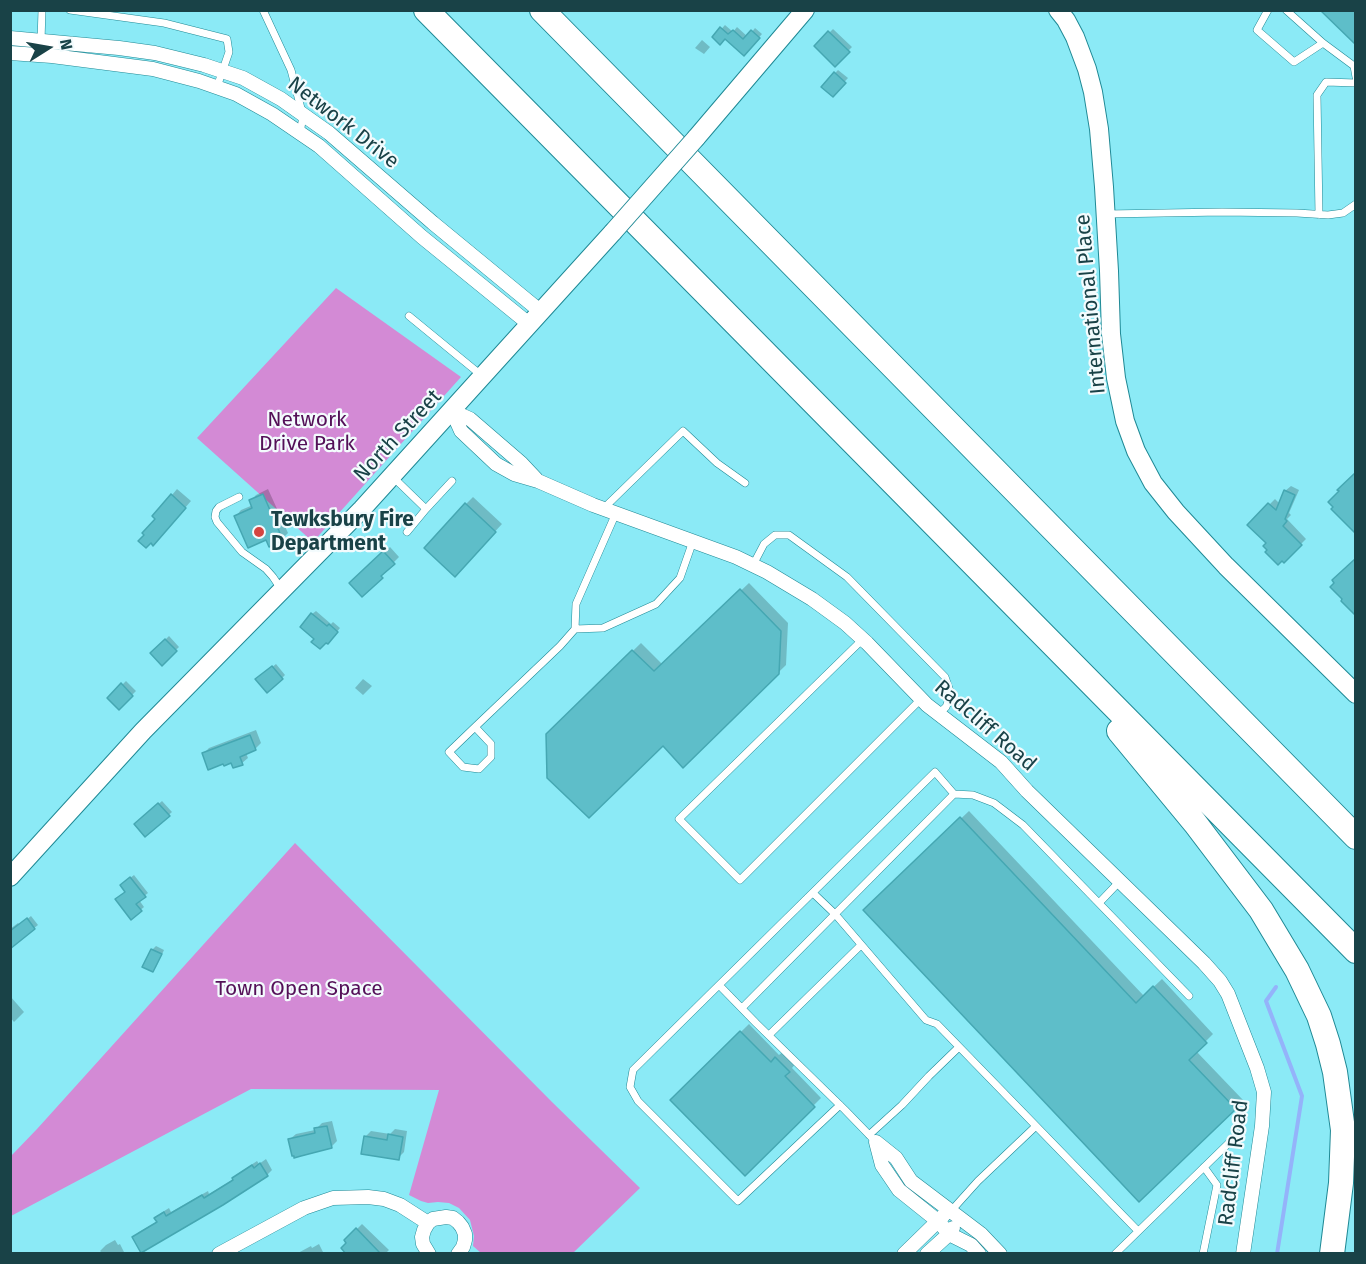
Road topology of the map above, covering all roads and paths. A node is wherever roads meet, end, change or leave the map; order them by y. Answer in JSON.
{"nodes":[{"id":1,"x":42,"y":10,"type":"edge"},
{"id":2,"x":70,"y":10,"type":"edge"},
{"id":3,"x":263,"y":10,"type":"edge"},
{"id":4,"x":426,"y":10,"type":"edge"},
{"id":5,"x":542,"y":10,"type":"edge"},
{"id":6,"x":805,"y":10,"type":"edge"},
{"id":7,"x":1058,"y":10,"type":"edge"},
{"id":8,"x":1268,"y":10,"type":"edge"},
{"id":9,"x":1286,"y":10,"type":"edge"},
{"id":10,"x":10,"y":38,"type":"edge"},
{"id":11,"x":1323,"y":43,"type":"junction"},
{"id":12,"x":40,"y":48,"type":"junction"},
{"id":13,"x":10,"y":54,"type":"edge"},
{"id":14,"x":224,"y":70,"type":"junction"},
{"id":15,"x":1356,"y":77,"type":"edge"},
{"id":16,"x":1356,"y":83,"type":"edge"},
{"id":17,"x":217,"y":87,"type":"junction"},
{"id":18,"x":303,"y":116,"type":"junction"},
{"id":19,"x":300,"y":133,"type":"junction"},
{"id":20,"x":1356,"y":204,"type":"edge"},
{"id":21,"x":1106,"y":214,"type":"junction"},
{"id":22,"x":1319,"y":214,"type":"junction"},
{"id":23,"x":409,"y":316,"type":"dead end"},
{"id":24,"x":535,"y":318,"type":"junction"},
{"id":25,"x":483,"y":376,"type":"junction"},
{"id":26,"x":452,"y":411,"type":"junction"},
{"id":27,"x":392,"y":476,"type":"junction"},
{"id":28,"x":452,"y":481,"type":"dead end"},
{"id":29,"x":745,"y":483,"type":"dead end"},
{"id":30,"x":239,"y":496,"type":"dead end"},
{"id":31,"x":426,"y":508,"type":"junction"},
{"id":32,"x":610,"y":511,"type":"junction"},
{"id":33,"x":407,"y":532,"type":"dead end"},
{"id":34,"x":693,"y":541,"type":"junction"},
{"id":35,"x":753,"y":565,"type":"junction"},
{"id":36,"x":984,"y":575,"type":"junction"},
{"id":37,"x":282,"y":591,"type":"junction"},
{"id":38,"x":575,"y":629,"type":"junction"},
{"id":39,"x":863,"y":639,"type":"junction"},
{"id":40,"x":1356,"y":694,"type":"edge"},
{"id":41,"x":921,"y":699,"type":"junction"},
{"id":42,"x":938,"y":714,"type":"junction"},
{"id":43,"x":475,"y":726,"type":"junction"},
{"id":44,"x":954,"y":794,"type":"junction"},
{"id":45,"x":1356,"y":837,"type":"edge"},
{"id":46,"x":10,"y":878,"type":"edge"},
{"id":47,"x":1120,"y":881,"type":"junction"},
{"id":48,"x":813,"y":893,"type":"junction"},
{"id":49,"x":1099,"y":903,"type":"junction"},
{"id":50,"x":835,"y":914,"type":"junction"},
{"id":51,"x":861,"y":945,"type":"junction"},
{"id":52,"x":1356,"y":951,"type":"edge"},
{"id":53,"x":719,"y":985,"type":"junction"},
{"id":54,"x":1189,"y":996,"type":"dead end"},
{"id":55,"x":741,"y":1008,"type":"junction"},
{"id":56,"x":769,"y":1035,"type":"junction"},
{"id":57,"x":959,"y":1047,"type":"junction"},
{"id":58,"x":840,"y":1105,"type":"junction"},
{"id":59,"x":1036,"y":1126,"type":"junction"},
{"id":60,"x":1238,"y":1134,"type":"dead end"},
{"id":61,"x":872,"y":1139,"type":"junction"},
{"id":62,"x":1204,"y":1167,"type":"junction"},
{"id":63,"x":953,"y":1213,"type":"junction"},
{"id":64,"x":939,"y":1222,"type":"junction"},
{"id":65,"x":428,"y":1224,"type":"junction"},
{"id":66,"x":1138,"y":1231,"type":"junction"},
{"id":67,"x":949,"y":1234,"type":"junction"},
{"id":68,"x":459,"y":1253,"type":"edge"},
{"id":69,"x":219,"y":1254,"type":"edge"},
{"id":70,"x":429,"y":1254,"type":"edge"},
{"id":71,"x":904,"y":1254,"type":"edge"},
{"id":72,"x":927,"y":1254,"type":"edge"},
{"id":73,"x":979,"y":1254,"type":"edge"},
{"id":74,"x":1000,"y":1254,"type":"edge"},
{"id":75,"x":1115,"y":1254,"type":"edge"},
{"id":76,"x":1203,"y":1254,"type":"edge"},
{"id":77,"x":1243,"y":1254,"type":"edge"},
{"id":78,"x":1332,"y":1254,"type":"edge"}],
"edges":[{"from":1,"to":12,"type":"lane"},
{"from":2,"to":14,"type":"lane"},
{"from":3,"to":18,"type":"lane"},
{"from":4,"to":36,"type":"highway"},
{"from":5,"to":45,"type":"highway"},
{"from":6,"to":24,"type":"main road","name":"North Street","bridge":true},
{"from":7,"to":21,"type":"main road","name":"International Place"},
{"from":8,"to":11,"type":"lane"},
{"from":9,"to":11,"type":"lane"},
{"from":10,"to":12,"type":"street","name":"Network Drive"},
{"from":11,"to":15,"type":"lane"},
{"from":12,"to":13,"type":"street","name":"Network Drive"},
{"from":12,"to":14,"type":"street","name":"Network Drive"},
{"from":12,"to":17,"type":"street","name":"Network Drive"},
{"from":14,"to":17,"type":"lane"},
{"from":14,"to":18,"type":"street","name":"Network Drive"},
{"from":16,"to":22,"type":"lane"},
{"from":17,"to":19,"type":"street","name":"Network Drive"},
{"from":18,"to":19,"type":"lane"},
{"from":18,"to":24,"type":"street","name":"Network Drive"},
{"from":19,"to":24,"type":"street","name":"Network Drive"},
{"from":20,"to":22,"type":"lane"},
{"from":21,"to":22,"type":"lane"},
{"from":21,"to":40,"type":"main road","name":"International Place"},
{"from":23,"to":25,"type":"lane"},
{"from":24,"to":25,"type":"main road","name":"North Street"},
{"from":25,"to":26,"type":"main road","name":"North Street"},
{"from":26,"to":27,"type":"main road","name":"North Street"},
{"from":26,"to":32,"type":"street","name":"Radcliff Road"},
{"from":27,"to":31,"type":"lane"},
{"from":27,"to":37,"type":"main road","name":"North Street"},
{"from":28,"to":31,"type":"lane"},
{"from":29,"to":32,"type":"lane"},
{"from":30,"to":37,"type":"lane"},
{"from":31,"to":33,"type":"lane"},
{"from":32,"to":34,"type":"street","name":"Radcliff Road"},
{"from":32,"to":38,"type":"lane"},
{"from":34,"to":35,"type":"street","name":"Radcliff Road"},
{"from":34,"to":38,"type":"lane"},
{"from":35,"to":39,"type":"street","name":"Radcliff Road"},
{"from":35,"to":42,"type":"lane"},
{"from":36,"to":52,"type":"highway"},
{"from":36,"to":78,"type":"highway"},
{"from":37,"to":46,"type":"main road","name":"North Street"},
{"from":38,"to":43,"type":"lane"},
{"from":39,"to":41,"type":"street","name":"Radcliff Road"},
{"from":39,"to":41,"type":"lane"},
{"from":41,"to":42,"type":"street","name":"Radcliff Road"},
{"from":42,"to":47,"type":"street","name":"Radcliff Road"},
{"from":43,"to":43,"type":"lane"},
{"from":44,"to":48,"type":"lane"},
{"from":44,"to":49,"type":"lane"},
{"from":44,"to":50,"type":"lane"},
{"from":47,"to":49,"type":"lane"},
{"from":47,"to":77,"type":"street","name":"Radcliff Road"},
{"from":48,"to":50,"type":"lane"},
{"from":48,"to":53,"type":"lane"},
{"from":49,"to":54,"type":"lane"},
{"from":50,"to":51,"type":"lane"},
{"from":50,"to":55,"type":"lane"},
{"from":51,"to":56,"type":"lane"},
{"from":51,"to":57,"type":"lane"},
{"from":53,"to":55,"type":"lane"},
{"from":53,"to":58,"type":"lane"},
{"from":55,"to":56,"type":"lane"},
{"from":56,"to":58,"type":"lane"},
{"from":57,"to":59,"type":"lane"},
{"from":57,"to":61,"type":"lane"},
{"from":58,"to":61,"type":"lane"},
{"from":59,"to":63,"type":"lane"},
{"from":59,"to":66,"type":"lane"},
{"from":60,"to":62,"type":"lane"},
{"from":61,"to":63,"type":"street"},
{"from":61,"to":64,"type":"street"},
{"from":62,"to":66,"type":"lane"},
{"from":62,"to":76,"type":"lane"},
{"from":63,"to":64,"type":"street"},
{"from":63,"to":67,"type":"street"},
{"from":63,"to":74,"type":"street"},
{"from":64,"to":67,"type":"street"},
{"from":64,"to":71,"type":"street"},
{"from":65,"to":68,"type":"street"},
{"from":65,"to":69,"type":"street"},
{"from":65,"to":70,"type":"street"},
{"from":66,"to":75,"type":"lane"},
{"from":67,"to":72,"type":"street"},
{"from":67,"to":73,"type":"street"}]}
